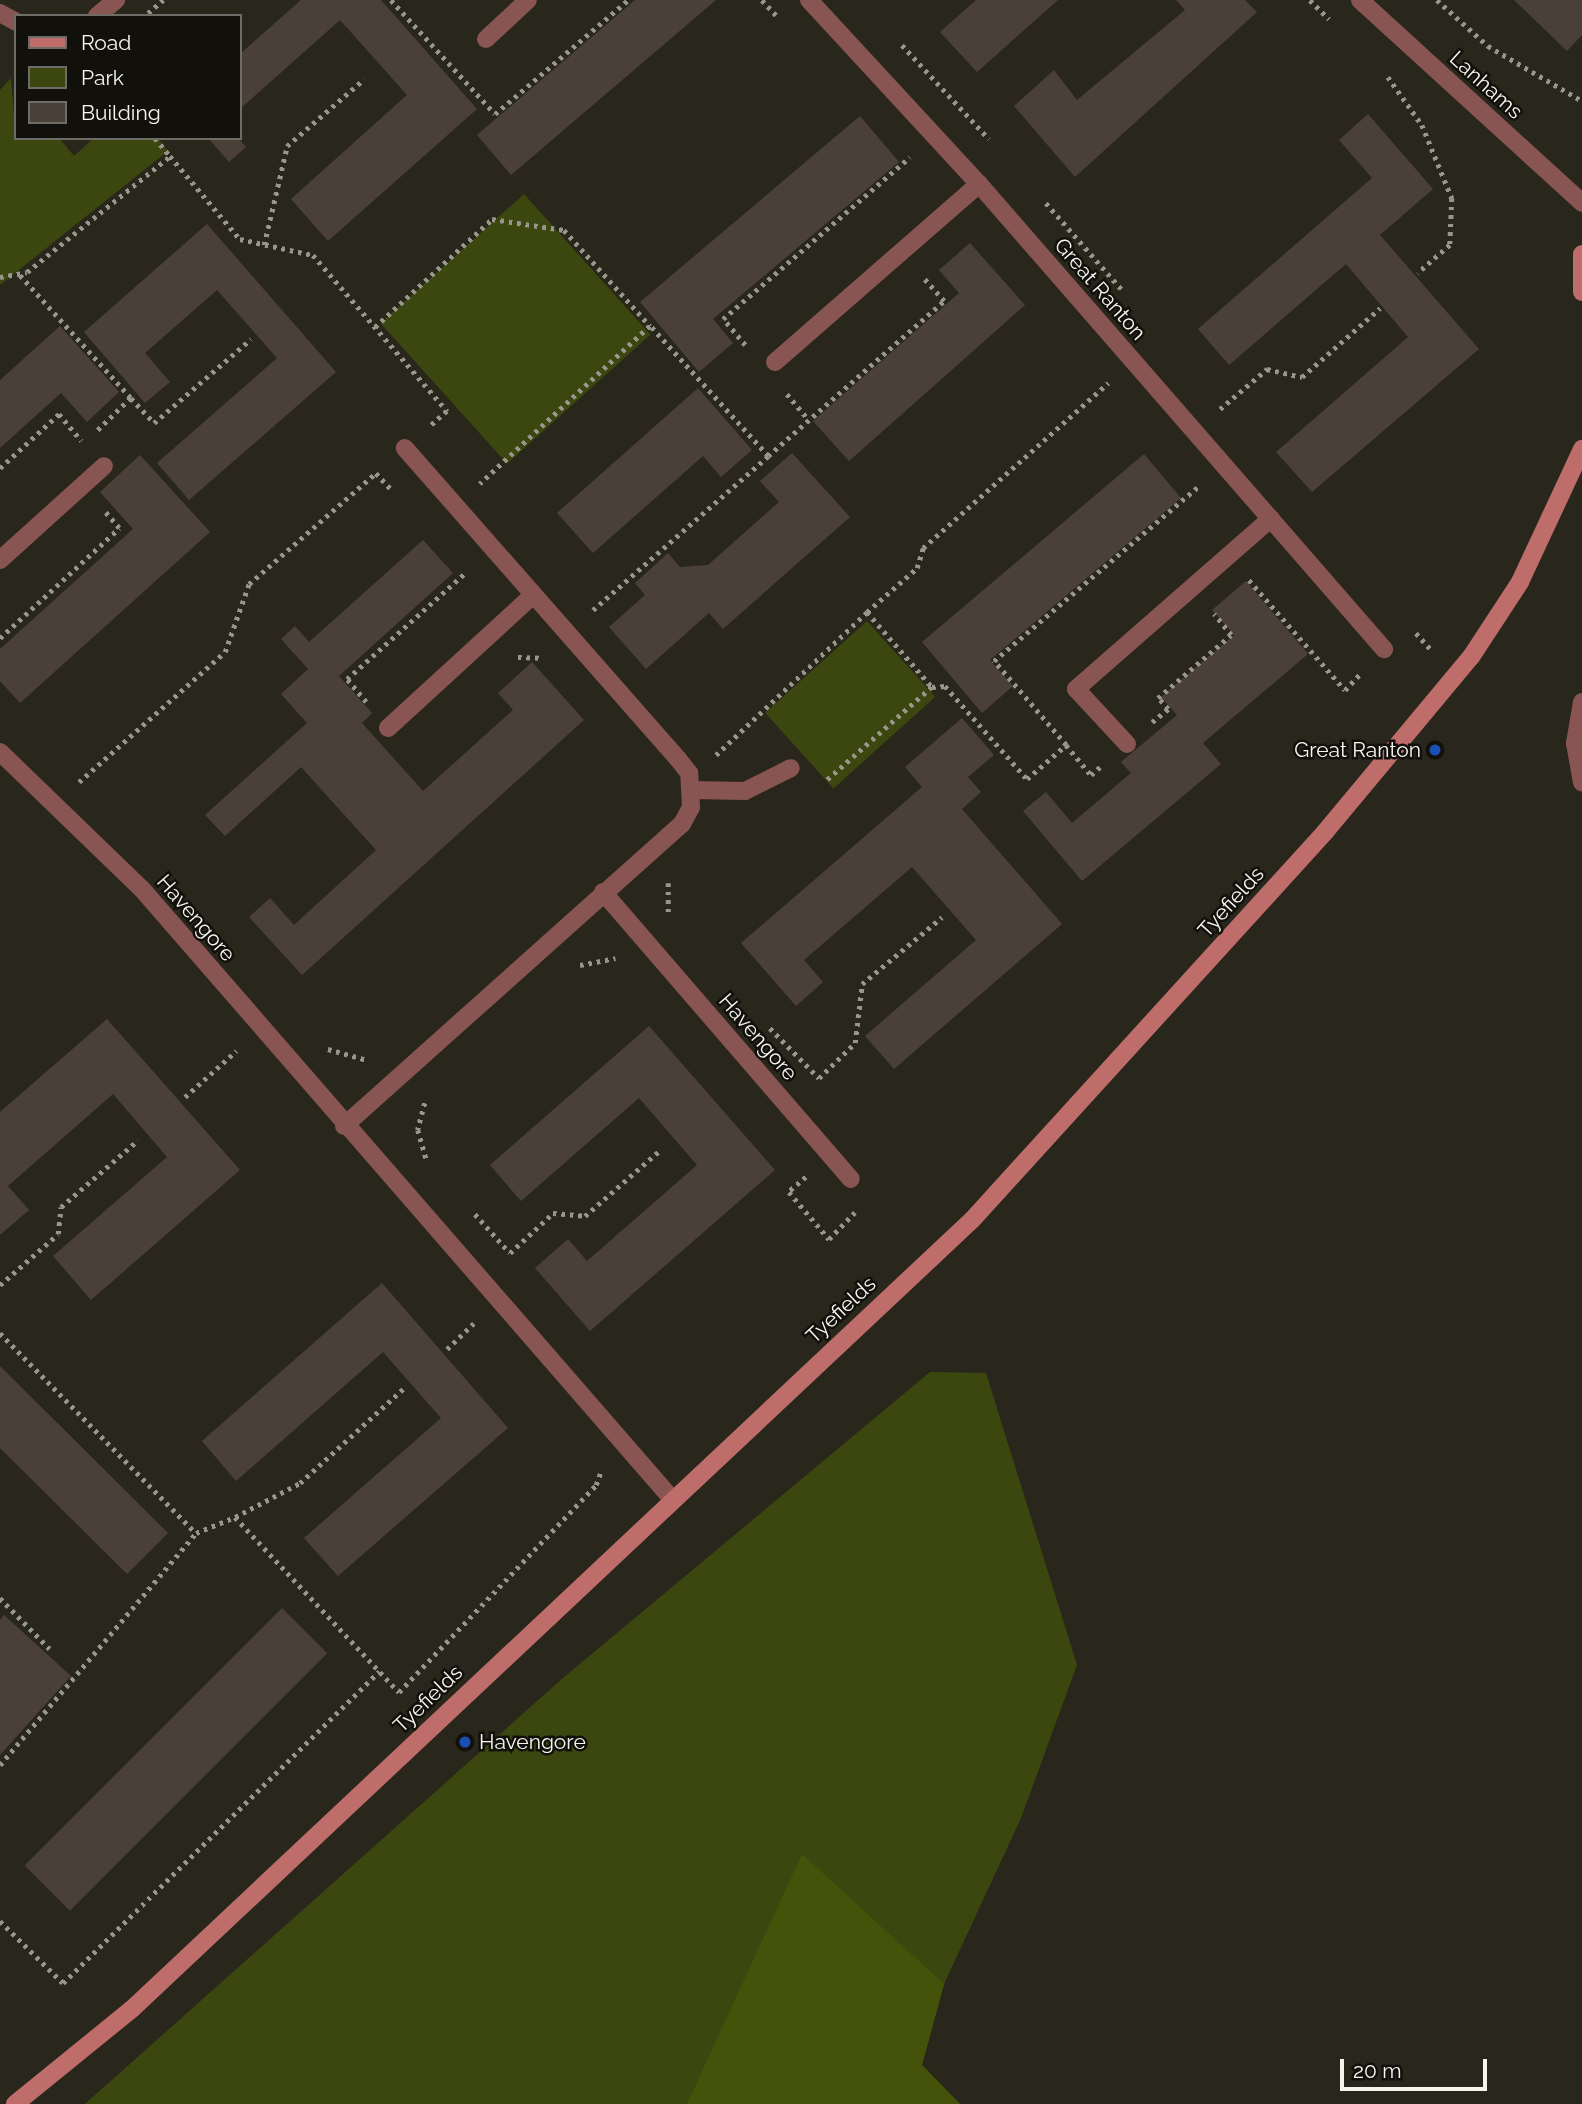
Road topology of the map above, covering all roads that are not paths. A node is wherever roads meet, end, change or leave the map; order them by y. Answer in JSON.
{"nodes":[{"id":1,"x":116,"y":0,"type":"edge"},
{"id":2,"x":528,"y":0,"type":"edge"},
{"id":3,"x":809,"y":0,"type":"edge"},
{"id":4,"x":1360,"y":0,"type":"edge"},
{"id":5,"x":99,"y":14,"type":"edge"},
{"id":6,"x":486,"y":39,"type":"dead end"},
{"id":7,"x":979,"y":184,"type":"junction"},
{"id":8,"x":1582,"y":204,"type":"edge"},
{"id":9,"x":1582,"y":254,"type":"edge"},
{"id":10,"x":1582,"y":292,"type":"edge"},
{"id":11,"x":775,"y":362,"type":"dead end"},
{"id":12,"x":405,"y":448,"type":"road end"},
{"id":13,"x":1582,"y":449,"type":"edge"},
{"id":14,"x":104,"y":466,"type":"dead end"},
{"id":15,"x":1270,"y":519,"type":"junction"},
{"id":16,"x":0,"y":560,"type":"edge"},
{"id":17,"x":531,"y":597,"type":"junction"},
{"id":18,"x":1384,"y":649,"type":"dead end"},
{"id":19,"x":1582,"y":702,"type":"edge"},
{"id":20,"x":388,"y":728,"type":"road end"},
{"id":21,"x":1127,"y":744,"type":"road end"},
{"id":22,"x":0,"y":752,"type":"edge"},
{"id":23,"x":791,"y":768,"type":"dead end"},
{"id":24,"x":1582,"y":782,"type":"edge"},
{"id":25,"x":692,"y":790,"type":"junction"},
{"id":26,"x":603,"y":892,"type":"junction"},
{"id":27,"x":344,"y":1126,"type":"junction"},
{"id":28,"x":851,"y":1180,"type":"road end"},
{"id":29,"x":672,"y":1499,"type":"junction"},
{"id":30,"x":15,"y":2104,"type":"edge"}],
"edges":[{"from":1,"to":5,"type":"street"},
{"from":2,"to":6,"type":"street"},
{"from":3,"to":7,"type":"street","name":"Great Ranton"},
{"from":4,"to":8,"type":"street","name":"Lanhams"},
{"from":7,"to":11,"type":"street"},
{"from":7,"to":15,"type":"street","name":"Great Ranton"},
{"from":9,"to":10,"type":"street"},
{"from":12,"to":17,"type":"street"},
{"from":13,"to":29,"type":"street","name":"Tyefields"},
{"from":14,"to":16,"type":"street"},
{"from":15,"to":18,"type":"street","name":"Great Ranton"},
{"from":15,"to":21,"type":"street"},
{"from":17,"to":20,"type":"street"},
{"from":17,"to":25,"type":"street"},
{"from":19,"to":24,"type":"street"},
{"from":22,"to":27,"type":"street","name":"Havengore"},
{"from":23,"to":25,"type":"street"},
{"from":25,"to":26,"type":"street"},
{"from":26,"to":27,"type":"street"},
{"from":26,"to":28,"type":"street","name":"Havengore"},
{"from":27,"to":29,"type":"street","name":"Havengore"},
{"from":29,"to":30,"type":"street","name":"Tyefields"}]}
